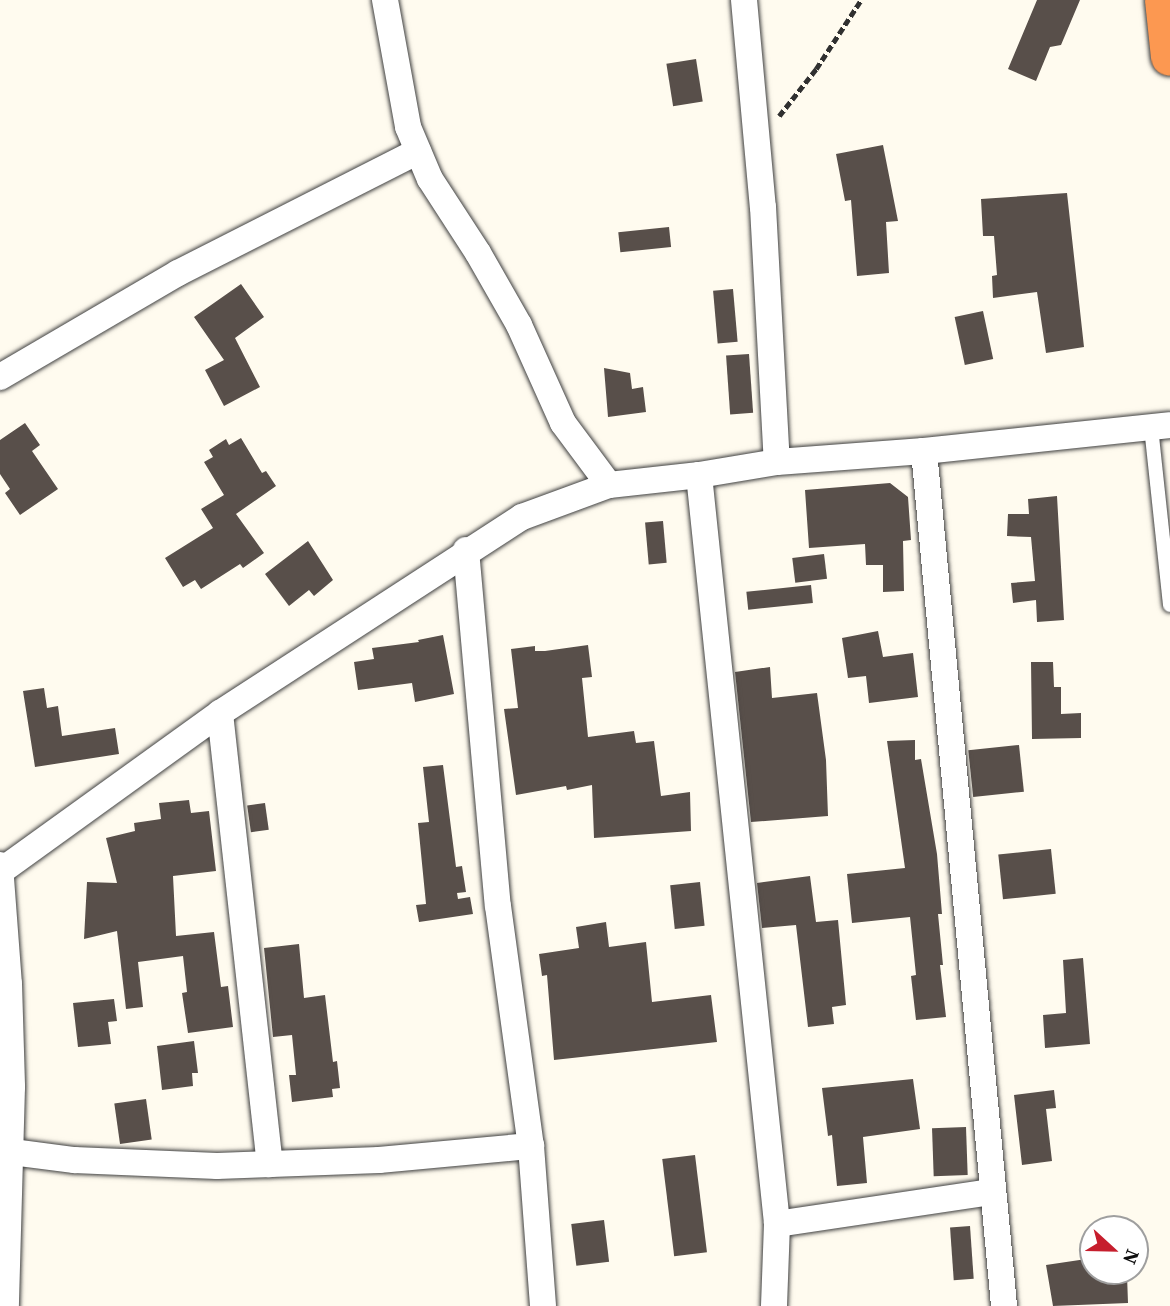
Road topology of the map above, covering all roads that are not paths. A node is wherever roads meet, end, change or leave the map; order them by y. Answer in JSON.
{"nodes":[{"id":1,"x":385,"y":0,"type":"edge"},
{"id":2,"x":744,"y":0,"type":"edge"},
{"id":3,"x":1164,"y":0,"type":"edge"},
{"id":4,"x":1170,"y":57,"type":"edge"},
{"id":5,"x":418,"y":151,"type":"junction"},
{"id":6,"x":0,"y":377,"type":"edge"},
{"id":7,"x":1161,"y":426,"type":"edge"},
{"id":8,"x":924,"y":452,"type":"junction"},
{"id":9,"x":777,"y":462,"type":"junction"},
{"id":10,"x":699,"y":475,"type":"junction"},
{"id":11,"x":608,"y":485,"type":"junction"},
{"id":12,"x":466,"y":550,"type":"junction"},
{"id":13,"x":1170,"y":606,"type":"edge"},
{"id":14,"x":220,"y":713,"type":"junction"},
{"id":15,"x":1,"y":868,"type":"edge"},
{"id":16,"x":531,"y":1146,"type":"junction"},
{"id":17,"x":12,"y":1152,"type":"junction"},
{"id":18,"x":270,"y":1164,"type":"junction"},
{"id":19,"x":991,"y":1192,"type":"junction"},
{"id":20,"x":777,"y":1224,"type":"junction"},
{"id":21,"x":6,"y":1306,"type":"edge"},
{"id":22,"x":543,"y":1306,"type":"edge"},
{"id":23,"x":774,"y":1306,"type":"edge"},
{"id":24,"x":1004,"y":1306,"type":"edge"}],
"edges":[{"from":1,"to":5,"type":"street"},
{"from":2,"to":9,"type":"street"},
{"from":3,"to":4,"type":"highway"},
{"from":5,"to":6,"type":"street"},
{"from":5,"to":11,"type":"street"},
{"from":7,"to":8,"type":"street"},
{"from":7,"to":13,"type":"lane"},
{"from":8,"to":9,"type":"street"},
{"from":8,"to":19,"type":"street"},
{"from":9,"to":10,"type":"street"},
{"from":10,"to":11,"type":"street"},
{"from":10,"to":20,"type":"street"},
{"from":11,"to":12,"type":"street"},
{"from":12,"to":14,"type":"street"},
{"from":12,"to":16,"type":"street"},
{"from":14,"to":15,"type":"street"},
{"from":14,"to":18,"type":"street"},
{"from":15,"to":17,"type":"street"},
{"from":16,"to":18,"type":"street"},
{"from":16,"to":22,"type":"street"},
{"from":17,"to":18,"type":"street"},
{"from":17,"to":21,"type":"street"},
{"from":19,"to":20,"type":"street"},
{"from":19,"to":24,"type":"street"},
{"from":20,"to":23,"type":"street"}]}
